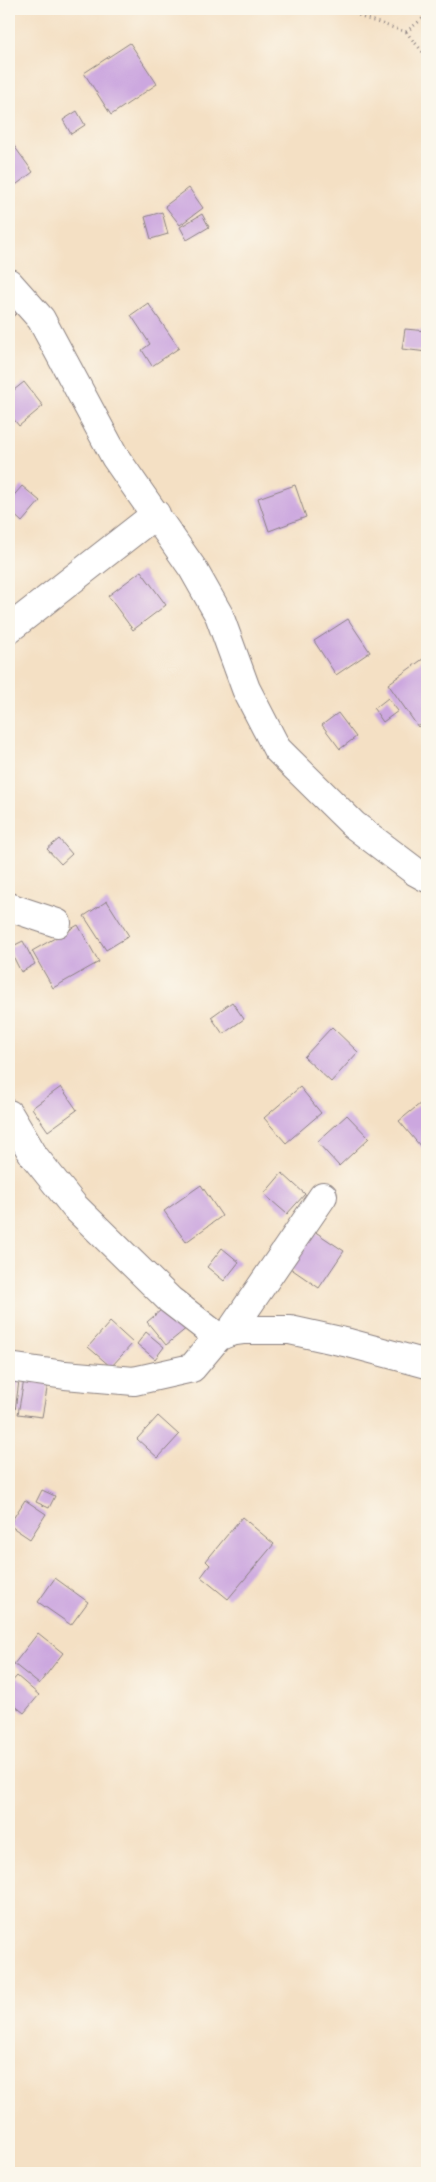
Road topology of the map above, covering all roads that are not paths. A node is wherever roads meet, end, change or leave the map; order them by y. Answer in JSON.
{"nodes":[{"id":1,"x":9,"y":283,"type":"edge"},
{"id":2,"x":156,"y":514,"type":"junction"},
{"id":3,"x":9,"y":629,"type":"edge"},
{"id":4,"x":427,"y":878,"type":"edge"},
{"id":5,"x":9,"y":907,"type":"edge"},
{"id":6,"x":57,"y":923,"type":"dead end"},
{"id":7,"x":9,"y":1114,"type":"edge"},
{"id":8,"x":323,"y":1196,"type":"dead end"},
{"id":9,"x":224,"y":1334,"type":"junction"},
{"id":10,"x":427,"y":1364,"type":"edge"},
{"id":11,"x":9,"y":1367,"type":"edge"}],
"edges":[{"from":1,"to":2,"type":"street"},
{"from":2,"to":3,"type":"street"},
{"from":2,"to":4,"type":"street"},
{"from":5,"to":6,"type":"street"},
{"from":7,"to":9,"type":"street"},
{"from":8,"to":9,"type":"street"},
{"from":9,"to":10,"type":"street"},
{"from":9,"to":11,"type":"street"}]}
